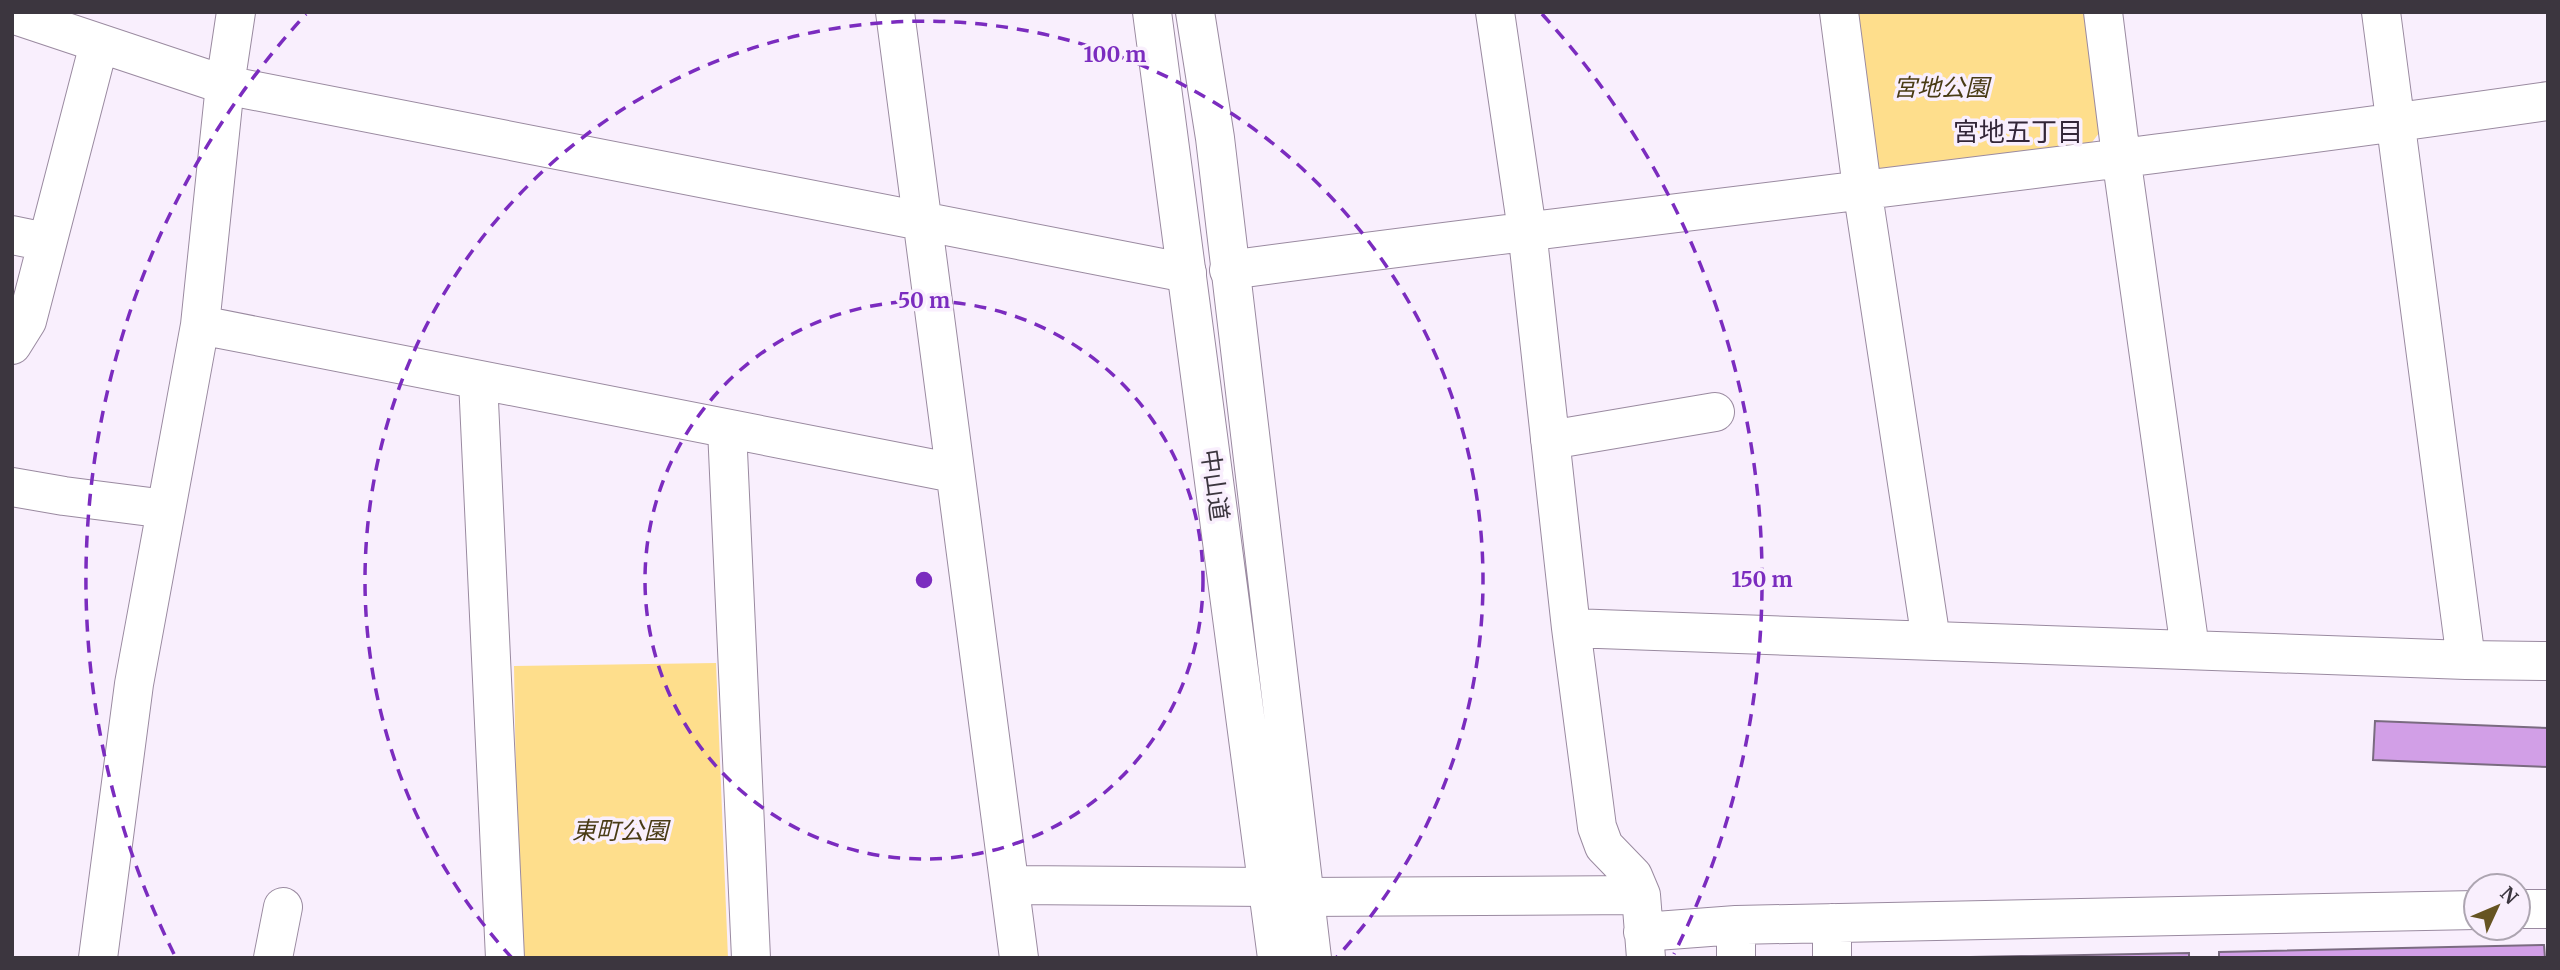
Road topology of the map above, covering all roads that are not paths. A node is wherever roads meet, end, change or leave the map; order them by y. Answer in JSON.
{"nodes":[{"id":1,"x":236,"y":12,"type":"edge"},
{"id":2,"x":895,"y":12,"type":"edge"},
{"id":3,"x":1152,"y":12,"type":"edge"},
{"id":4,"x":1195,"y":12,"type":"edge"},
{"id":5,"x":1495,"y":12,"type":"edge"},
{"id":6,"x":1839,"y":12,"type":"edge"},
{"id":7,"x":2104,"y":12,"type":"edge"},
{"id":8,"x":2381,"y":12,"type":"edge"},
{"id":9,"x":12,"y":14,"type":"edge"},
{"id":10,"x":99,"y":44,"type":"junction"},
{"id":11,"x":225,"y":85,"type":"junction"},
{"id":12,"x":2548,"y":101,"type":"edge"},
{"id":13,"x":2396,"y":122,"type":"junction"},
{"id":14,"x":2121,"y":156,"type":"junction"},
{"id":15,"x":1862,"y":188,"type":"junction"},
{"id":16,"x":921,"y":222,"type":"junction"},
{"id":17,"x":1527,"y":230,"type":"junction"},
{"id":18,"x":29,"y":238,"type":"edge"},
{"id":19,"x":1229,"y":270,"type":"junction"},
{"id":20,"x":1186,"y":273,"type":"junction"},
{"id":21,"x":200,"y":325,"type":"junction"},
{"id":22,"x":12,"y":345,"type":"edge"},
{"id":23,"x":478,"y":380,"type":"junction"},
{"id":24,"x":1715,"y":412,"type":"dead end"},
{"id":25,"x":727,"y":429,"type":"junction"},
{"id":26,"x":1550,"y":440,"type":"junction"},
{"id":27,"x":954,"y":473,"type":"junction"},
{"id":28,"x":12,"y":487,"type":"edge"},
{"id":29,"x":166,"y":509,"type":"junction"},
{"id":30,"x":1570,"y":628,"type":"junction"},
{"id":31,"x":1931,"y":640,"type":"junction"},
{"id":32,"x":2190,"y":649,"type":"junction"},
{"id":33,"x":2466,"y":660,"type":"junction"},
{"id":34,"x":2548,"y":661,"type":"edge"},
{"id":35,"x":1010,"y":885,"type":"junction"},
{"id":36,"x":1285,"y":892,"type":"junction"},
{"id":37,"x":283,"y":907,"type":"dead end"},
{"id":38,"x":2462,"y":911,"type":"edge"},
{"id":39,"x":1643,"y":928,"type":"edge"},
{"id":40,"x":1832,"y":940,"type":"edge"},
{"id":41,"x":1736,"y":941,"type":"edge"},
{"id":42,"x":98,"y":958,"type":"edge"},
{"id":43,"x":273,"y":958,"type":"edge"},
{"id":44,"x":505,"y":958,"type":"edge"},
{"id":45,"x":751,"y":958,"type":"edge"},
{"id":46,"x":1019,"y":958,"type":"edge"},
{"id":47,"x":1277,"y":958,"type":"edge"},
{"id":48,"x":1312,"y":958,"type":"edge"}],
"edges":[{"from":1,"to":11,"type":"main road"},
{"from":2,"to":16,"type":"main road"},
{"from":3,"to":20,"type":"main road","name":"中山道"},
{"from":4,"to":19,"type":"main road","name":"中山道"},
{"from":5,"to":17,"type":"main road"},
{"from":6,"to":15,"type":"main road"},
{"from":7,"to":14,"type":"main road"},
{"from":8,"to":13,"type":"main road"},
{"from":9,"to":10,"type":"main road"},
{"from":10,"to":11,"type":"main road"},
{"from":10,"to":18,"type":"main road"},
{"from":11,"to":16,"type":"main road"},
{"from":11,"to":21,"type":"main road"},
{"from":12,"to":13,"type":"main road"},
{"from":13,"to":14,"type":"main road"},
{"from":13,"to":33,"type":"main road"},
{"from":14,"to":15,"type":"main road"},
{"from":14,"to":32,"type":"main road"},
{"from":15,"to":17,"type":"main road"},
{"from":15,"to":31,"type":"main road"},
{"from":16,"to":20,"type":"main road"},
{"from":16,"to":27,"type":"main road"},
{"from":17,"to":19,"type":"main road"},
{"from":17,"to":26,"type":"main road"},
{"from":18,"to":22,"type":"main road"},
{"from":19,"to":36,"type":"main road","name":"中山道"},
{"from":20,"to":36,"type":"main road","name":"中山道"},
{"from":21,"to":23,"type":"main road"},
{"from":21,"to":29,"type":"main road"},
{"from":23,"to":25,"type":"main road"},
{"from":23,"to":44,"type":"main road"},
{"from":24,"to":26,"type":"main road"},
{"from":25,"to":27,"type":"main road"},
{"from":25,"to":45,"type":"main road"},
{"from":26,"to":30,"type":"main road"},
{"from":27,"to":35,"type":"main road"},
{"from":28,"to":29,"type":"main road"},
{"from":29,"to":42,"type":"main road"},
{"from":30,"to":31,"type":"main road"},
{"from":30,"to":39,"type":"main road"},
{"from":31,"to":32,"type":"main road"},
{"from":32,"to":33,"type":"main road"},
{"from":33,"to":34,"type":"main road"},
{"from":35,"to":36,"type":"main road"},
{"from":35,"to":46,"type":"main road"},
{"from":36,"to":39,"type":"main road"},
{"from":36,"to":47,"type":"main road","name":"中山道"},
{"from":36,"to":48,"type":"main road","name":"中山道"},
{"from":37,"to":43,"type":"main road"},
{"from":38,"to":40,"type":"main road"},
{"from":39,"to":41,"type":"main road"},
{"from":40,"to":41,"type":"main road"}]}
